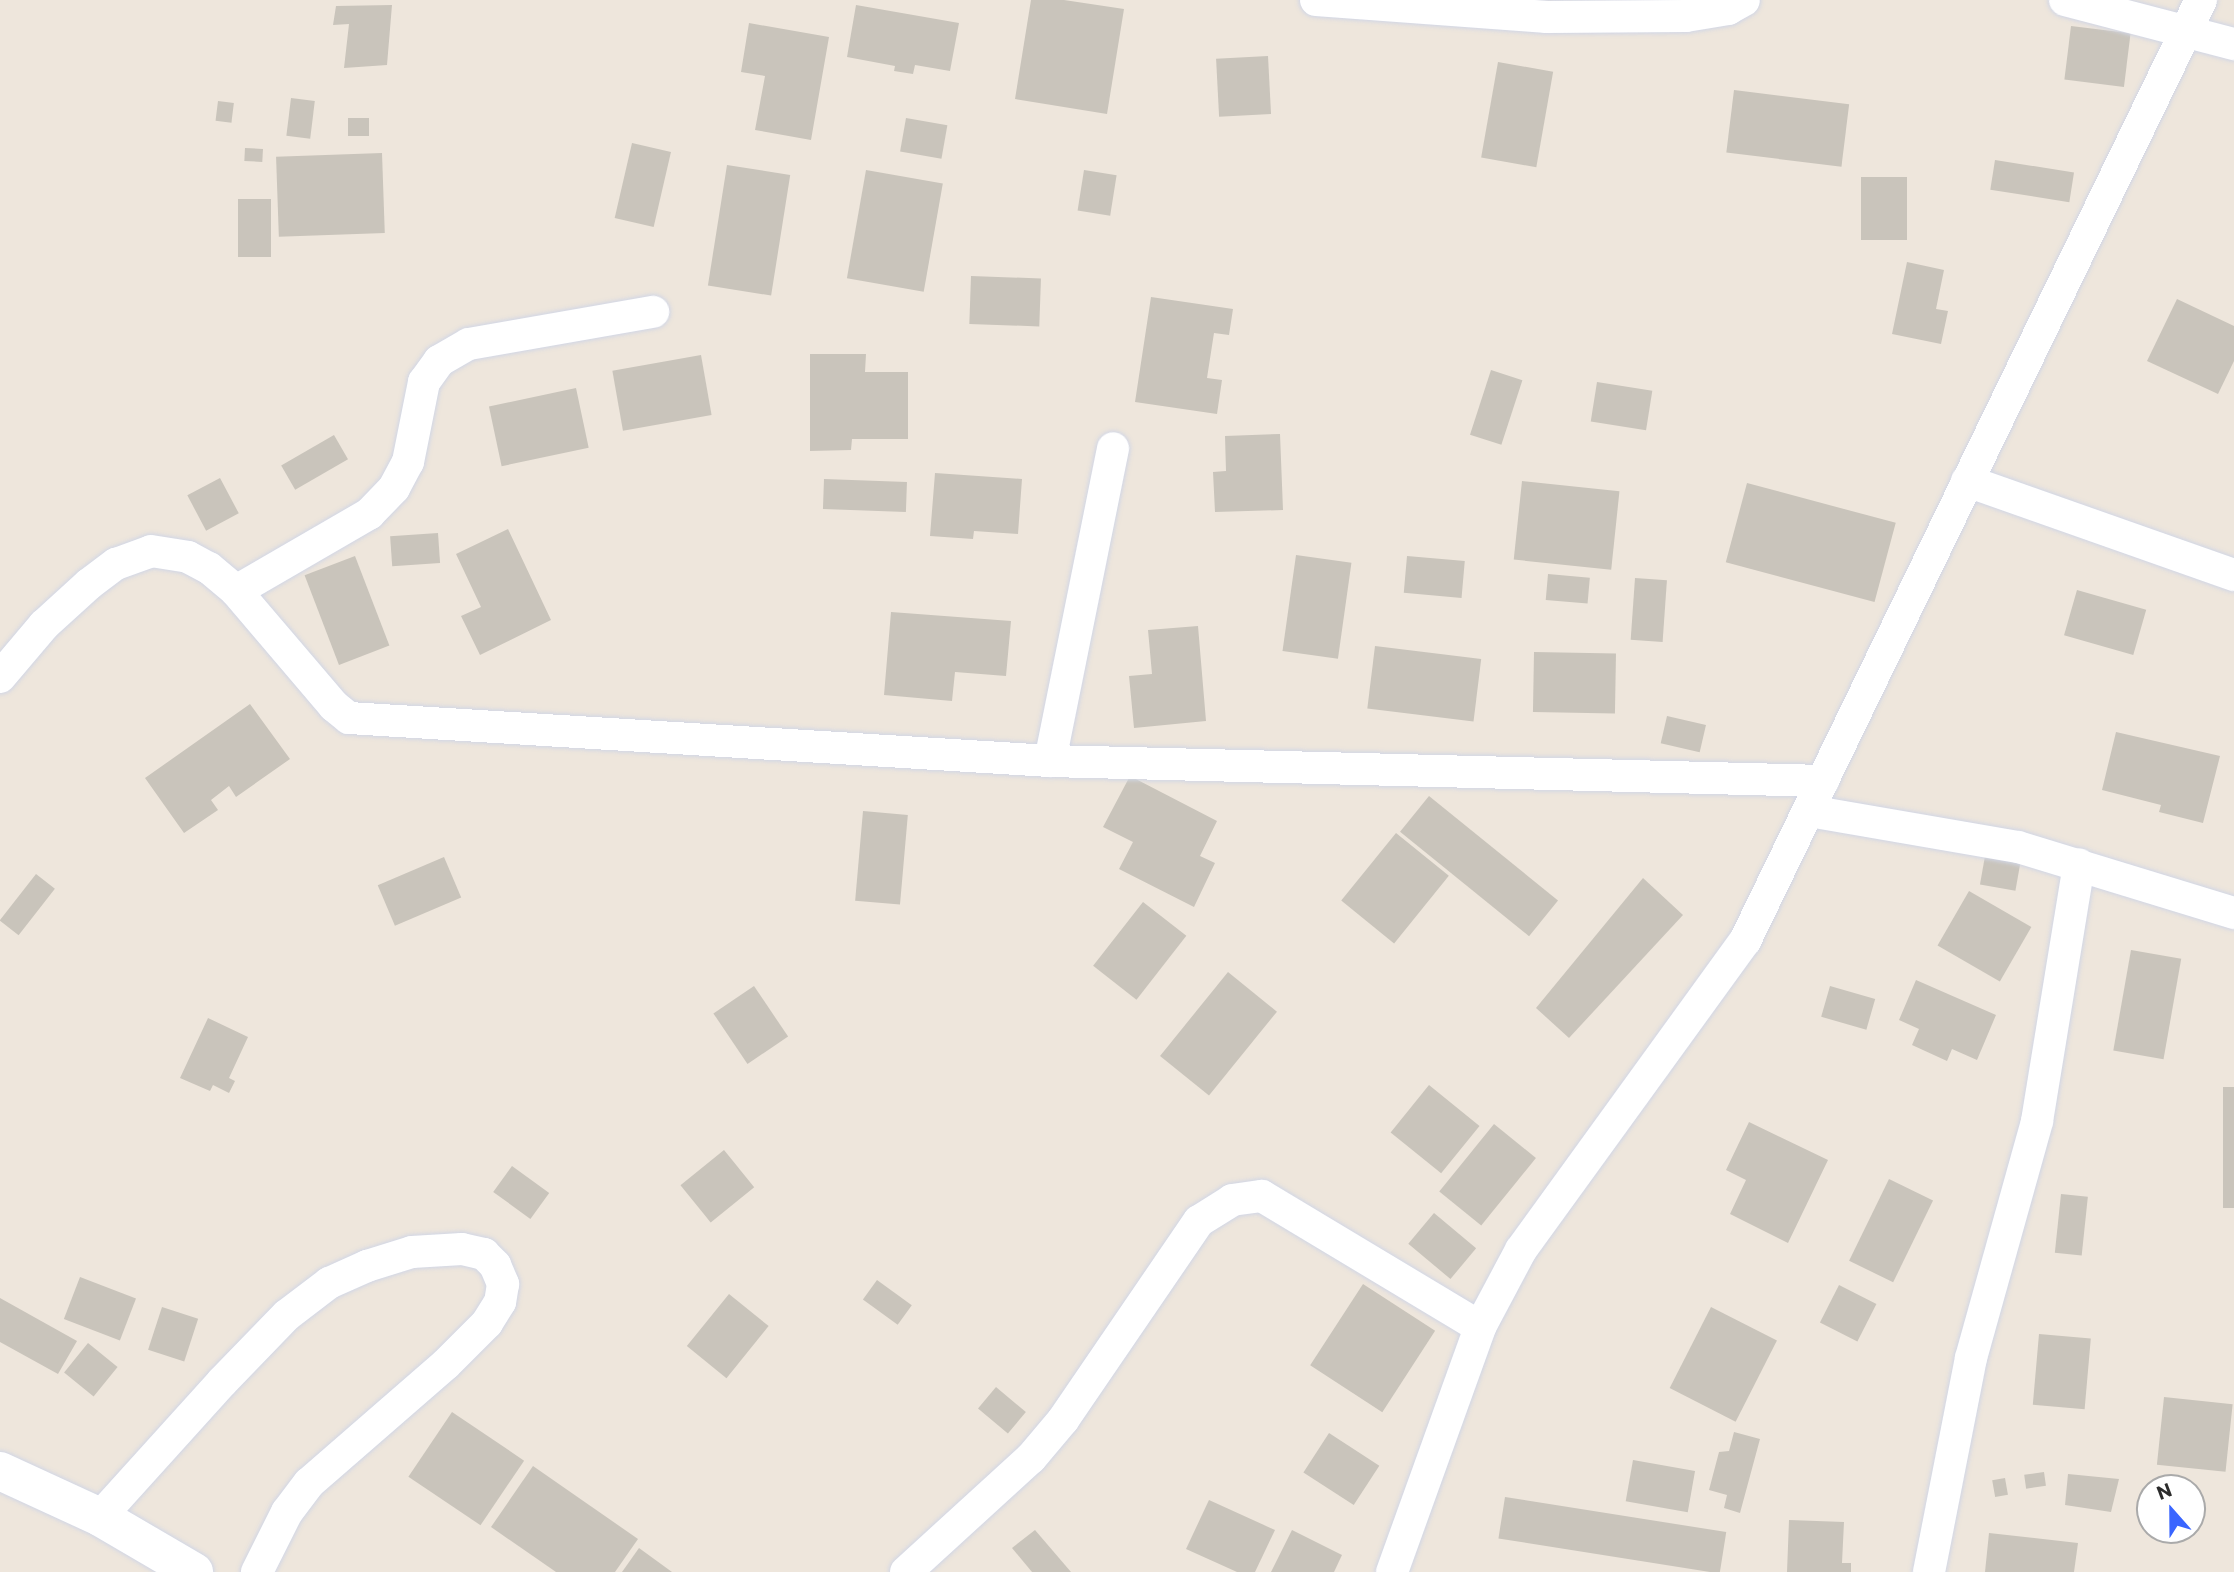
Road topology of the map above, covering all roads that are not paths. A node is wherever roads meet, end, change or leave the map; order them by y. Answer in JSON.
{"nodes":[{"id":1,"x":1316,"y":0,"type":"edge"},
{"id":2,"x":1744,"y":0,"type":"edge"},
{"id":3,"x":2065,"y":0,"type":"edge"},
{"id":4,"x":2201,"y":0,"type":"edge"},
{"id":5,"x":2183,"y":31,"type":"junction"},
{"id":6,"x":2234,"y":44,"type":"edge"},
{"id":7,"x":653,"y":312,"type":"dead end"},
{"id":8,"x":1113,"y":448,"type":"dead end"},
{"id":9,"x":1967,"y":481,"type":"junction"},
{"id":10,"x":2234,"y":575,"type":"edge"},
{"id":11,"x":236,"y":591,"type":"junction"},
{"id":12,"x":0,"y":677,"type":"edge"},
{"id":13,"x":1050,"y":761,"type":"junction"},
{"id":14,"x":1824,"y":781,"type":"junction"},
{"id":15,"x":1809,"y":811,"type":"junction"},
{"id":16,"x":2079,"y":864,"type":"junction"},
{"id":17,"x":2234,"y":913,"type":"edge"},
{"id":18,"x":1480,"y":1327,"type":"junction"},
{"id":19,"x":0,"y":1471,"type":"edge"},
{"id":20,"x":100,"y":1517,"type":"junction"},
{"id":21,"x":194,"y":1572,"type":"edge"},
{"id":22,"x":257,"y":1572,"type":"edge"},
{"id":23,"x":906,"y":1572,"type":"edge"},
{"id":24,"x":1392,"y":1572,"type":"edge"},
{"id":25,"x":1929,"y":1572,"type":"edge"}],
"edges":[{"from":1,"to":2,"type":"street"},
{"from":3,"to":5,"type":"street"},
{"from":4,"to":5,"type":"street"},
{"from":5,"to":6,"type":"street"},
{"from":5,"to":9,"type":"street"},
{"from":7,"to":11,"type":"street"},
{"from":8,"to":13,"type":"street"},
{"from":9,"to":10,"type":"street"},
{"from":9,"to":14,"type":"street"},
{"from":11,"to":12,"type":"street"},
{"from":11,"to":13,"type":"street"},
{"from":13,"to":14,"type":"street"},
{"from":14,"to":15,"type":"street"},
{"from":15,"to":16,"type":"street"},
{"from":15,"to":18,"type":"street"},
{"from":16,"to":17,"type":"street"},
{"from":16,"to":25,"type":"street"},
{"from":18,"to":23,"type":"street"},
{"from":18,"to":24,"type":"street"},
{"from":19,"to":20,"type":"street"},
{"from":20,"to":21,"type":"street"},
{"from":20,"to":22,"type":"street"}]}
